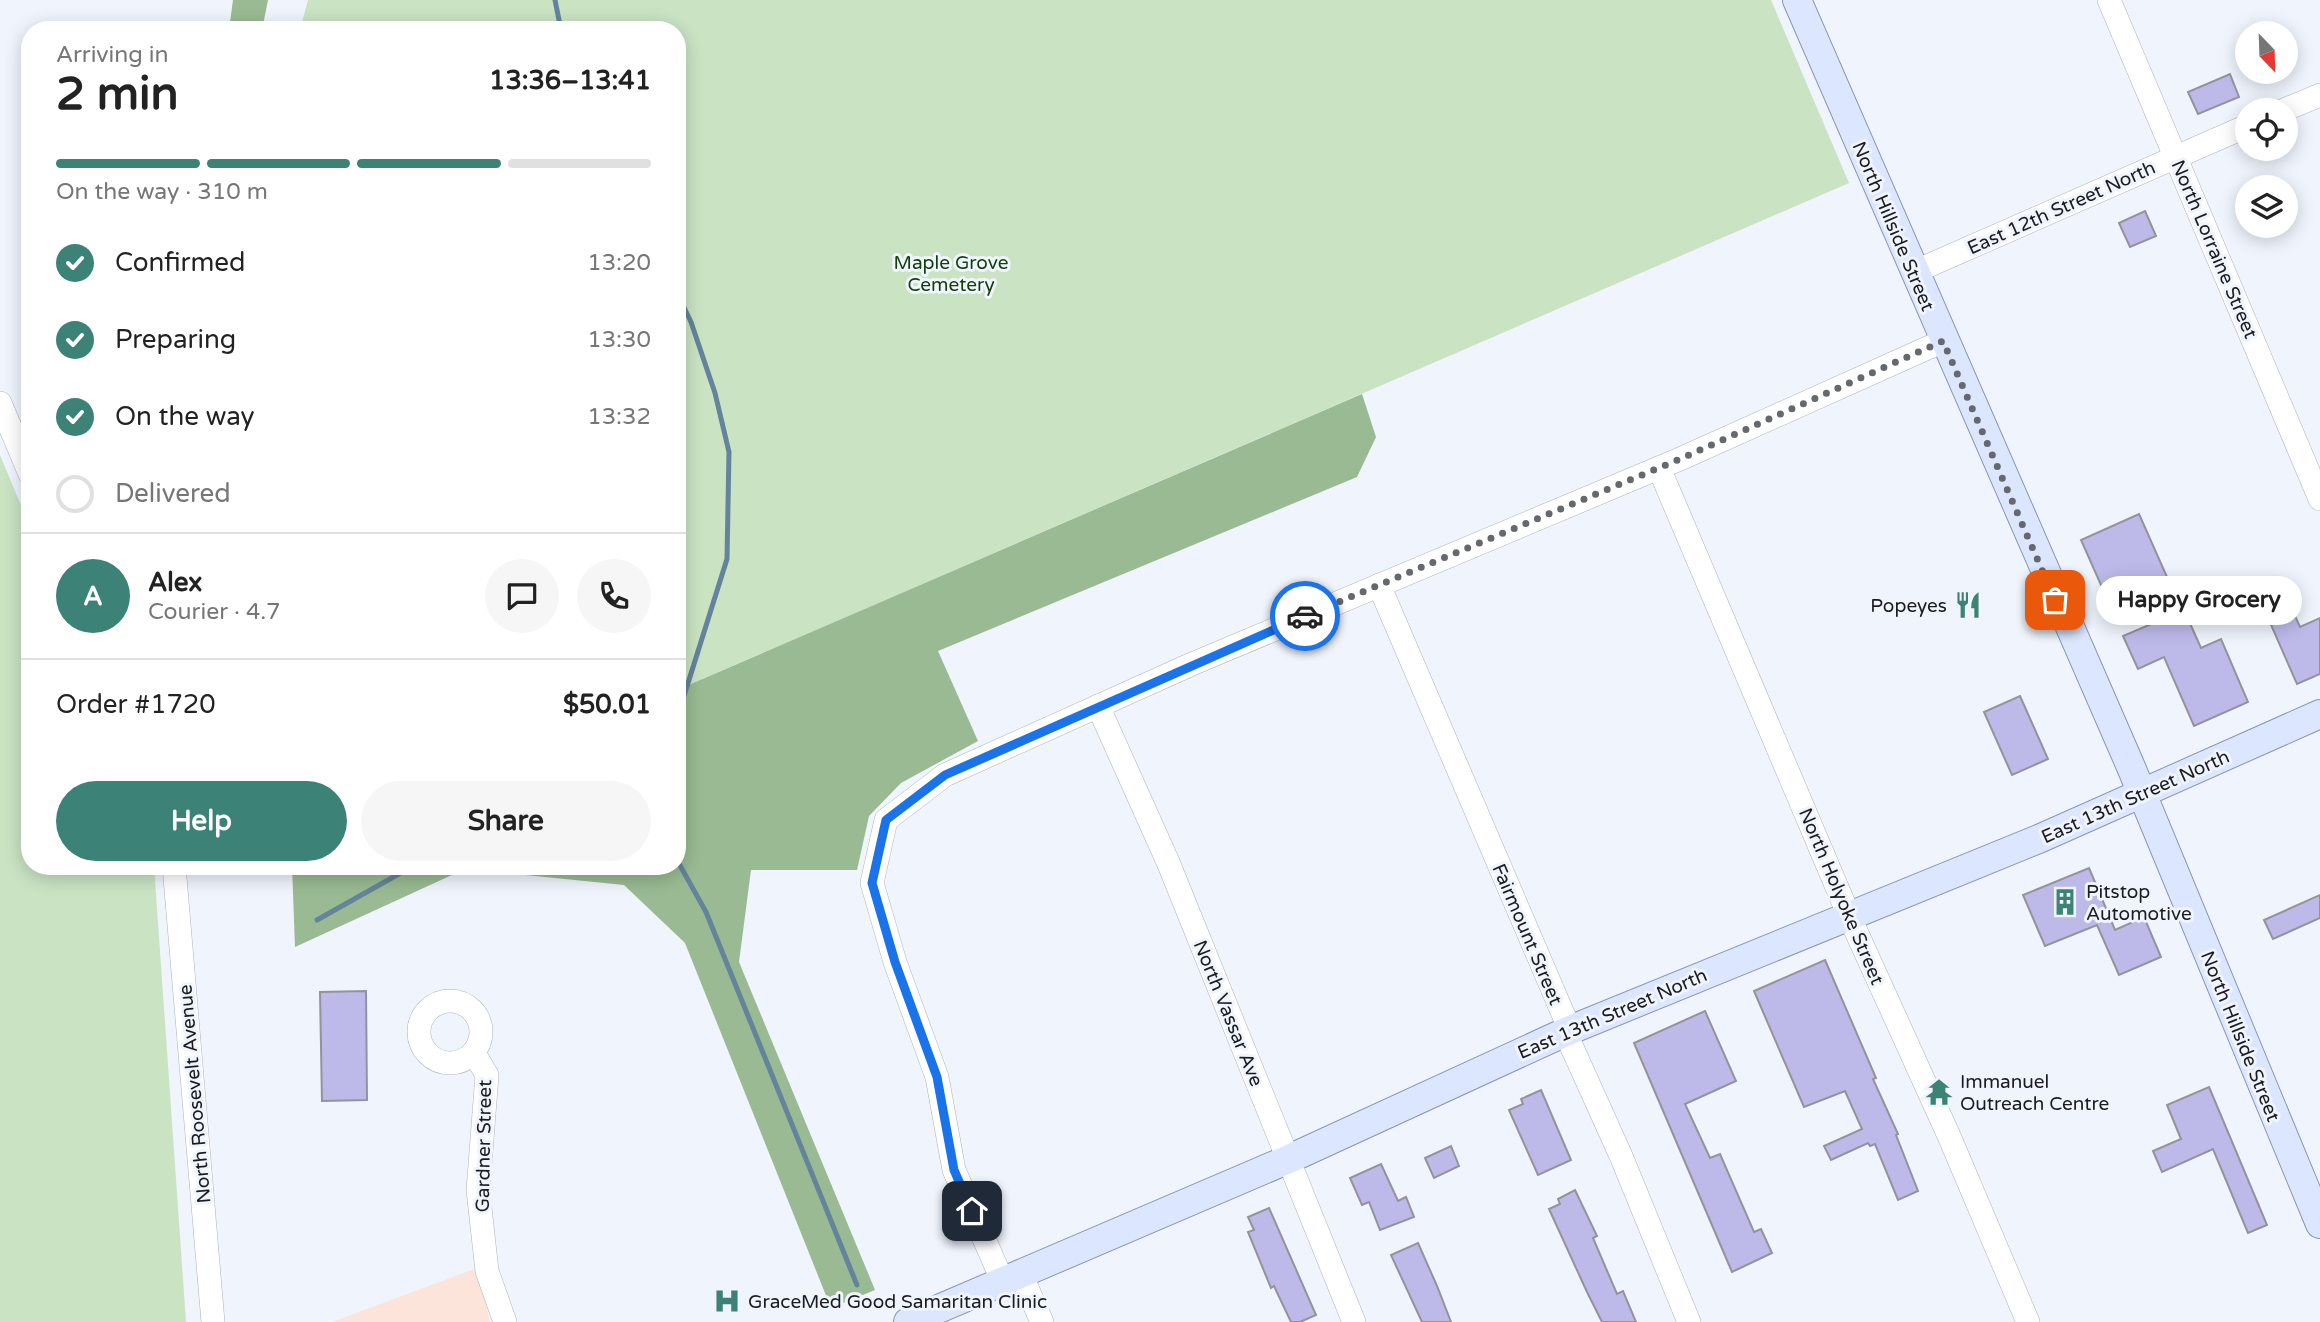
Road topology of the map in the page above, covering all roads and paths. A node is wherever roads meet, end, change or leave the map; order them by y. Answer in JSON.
{"nodes":[{"id":1,"x":1797,"y":0,"type":"edge"},
{"id":2,"x":2109,"y":0,"type":"edge"},
{"id":3,"x":2320,"y":95,"type":"edge"},
{"id":4,"x":2298,"y":104,"type":"edge"},
{"id":5,"x":2235,"y":131,"type":"edge"},
{"id":6,"x":2175,"y":156,"type":"junction"},
{"id":7,"x":1914,"y":272,"type":"junction"},
{"id":8,"x":1943,"y":341,"type":"junction"},
{"id":9,"x":0,"y":403,"type":"edge"},
{"id":10,"x":21,"y":453,"type":"edge"},
{"id":11,"x":1659,"y":468,"type":"junction"},
{"id":12,"x":2320,"y":499,"type":"edge"},
{"id":13,"x":1379,"y":585,"type":"junction"},
{"id":14,"x":1098,"y":706,"type":"junction"},
{"id":15,"x":2320,"y":714,"type":"edge"},
{"id":16,"x":2141,"y":793,"type":"junction"},
{"id":17,"x":175,"y":875,"type":"edge"},
{"id":18,"x":1850,"y":918,"type":"junction"},
{"id":19,"x":1570,"y":1030,"type":"junction"},
{"id":20,"x":474,"y":1053,"type":"dead end"},
{"id":21,"x":1289,"y":1159,"type":"junction"},
{"id":22,"x":2320,"y":1224,"type":"edge"},
{"id":23,"x":1012,"y":1278,"type":"junction"},
{"id":24,"x":213,"y":1322,"type":"edge"},
{"id":25,"x":505,"y":1322,"type":"edge"},
{"id":26,"x":908,"y":1322,"type":"edge"},
{"id":27,"x":1042,"y":1322,"type":"edge"},
{"id":28,"x":1354,"y":1322,"type":"edge"},
{"id":29,"x":1689,"y":1322,"type":"edge"},
{"id":30,"x":2028,"y":1322,"type":"edge"}],
"edges":[{"from":1,"to":7,"type":"main road","name":"North Hillside Street"},
{"from":2,"to":6,"type":"street","name":"North Lorraine Street"},
{"from":3,"to":4,"type":"street"},
{"from":5,"to":6,"type":"street","name":"East 12th Street North"},
{"from":6,"to":7,"type":"street","name":"East 12th Street North"},
{"from":6,"to":12,"type":"street","name":"North Lorraine Street"},
{"from":7,"to":8,"type":"main road","name":"North Hillside Street"},
{"from":8,"to":11,"type":"street"},
{"from":8,"to":16,"type":"main road","name":"North Hillside Street"},
{"from":9,"to":10,"type":"street"},
{"from":11,"to":13,"type":"street"},
{"from":11,"to":18,"type":"street","name":"North Holyoke Street"},
{"from":13,"to":14,"type":"street"},
{"from":13,"to":19,"type":"street","name":"Fairmount Street"},
{"from":14,"to":21,"type":"street","name":"North Vassar Ave"},
{"from":14,"to":23,"type":"street"},
{"from":15,"to":16,"type":"main road","name":"East 13th Street North"},
{"from":16,"to":18,"type":"main road","name":"East 13th Street North"},
{"from":16,"to":22,"type":"main road","name":"North Hillside Street"},
{"from":17,"to":24,"type":"street","name":"North Roosevelt Avenue"},
{"from":18,"to":19,"type":"main road","name":"East 13th Street North"},
{"from":18,"to":30,"type":"street","name":"North Holyoke Street"},
{"from":19,"to":21,"type":"main road","name":"East 13th Street North"},
{"from":19,"to":29,"type":"street","name":"Fairmount Street"},
{"from":20,"to":25,"type":"street","name":"Gardner Street"},
{"from":21,"to":23,"type":"main road","name":"East 13th Street North"},
{"from":21,"to":28,"type":"street","name":"North Vassar Ave"},
{"from":23,"to":26,"type":"main road","name":"East 13th Street North"},
{"from":23,"to":27,"type":"street"}]}
